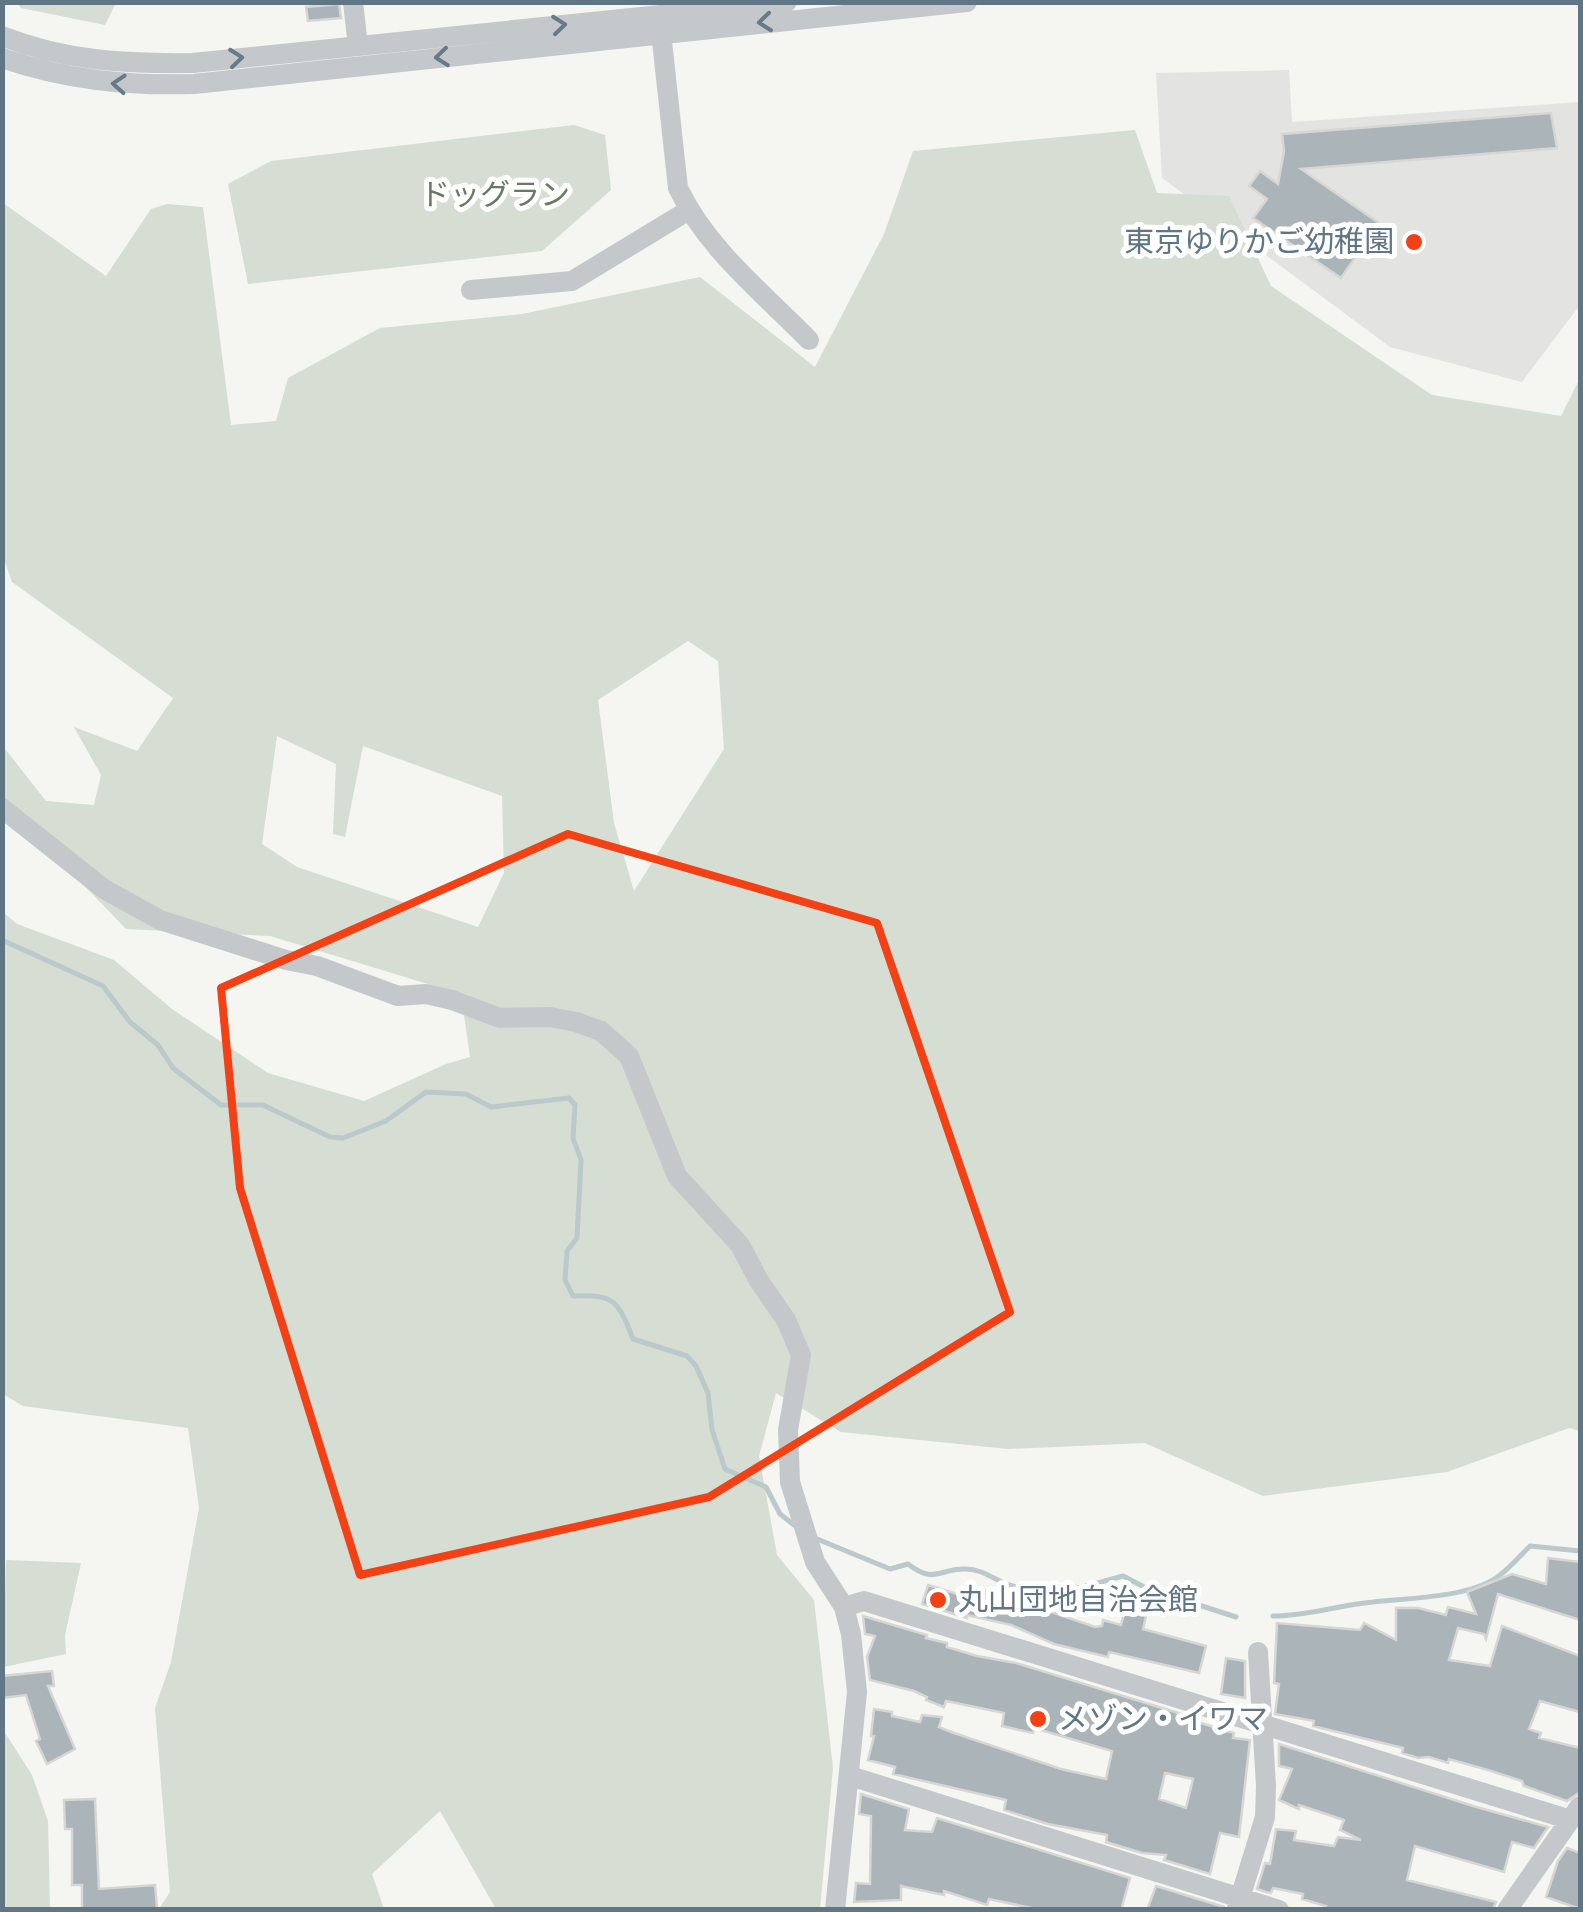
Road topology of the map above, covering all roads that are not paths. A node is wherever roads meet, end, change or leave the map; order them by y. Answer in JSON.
{"nodes":[{"id":1,"x":353,"y":2,"type":"edge"},
{"id":2,"x":787,"y":2,"type":"edge"},
{"id":3,"x":967,"y":2,"type":"edge"},
{"id":4,"x":659,"y":17,"type":"edge"},
{"id":5,"x":2,"y":36,"type":"edge"},
{"id":6,"x":358,"y":46,"type":"junction"},
{"id":7,"x":2,"y":58,"type":"edge"},
{"id":8,"x":688,"y":210,"type":"junction"},
{"id":9,"x":472,"y":290,"type":"dead end"},
{"id":10,"x":810,"y":340,"type":"dead end"},
{"id":11,"x":2,"y":808,"type":"edge"},
{"id":12,"x":844,"y":1607,"type":"junction"},
{"id":13,"x":1258,"y":1652,"type":"dead end"},
{"id":14,"x":1264,"y":1726,"type":"junction"},
{"id":15,"x":850,"y":1776,"type":"junction"},
{"id":16,"x":1576,"y":1813,"type":"edge"},
{"id":17,"x":1238,"y":1904,"type":"edge"},
{"id":18,"x":835,"y":1910,"type":"edge"},
{"id":19,"x":1280,"y":1910,"type":"edge"},
{"id":20,"x":1507,"y":1910,"type":"edge"}],
"edges":[{"from":1,"to":6,"type":"street"},
{"from":2,"to":4,"type":"street"},
{"from":3,"to":4,"type":"street","one_way":true},
{"from":6,"to":4,"type":"street","one_way":true},
{"from":4,"to":7,"type":"street","one_way":true},
{"from":4,"to":8,"type":"street"},
{"from":5,"to":6,"type":"street","one_way":true},
{"from":8,"to":9,"type":"street"},
{"from":8,"to":10,"type":"street"},
{"from":11,"to":12,"type":"street"},
{"from":12,"to":14,"type":"street"},
{"from":12,"to":15,"type":"street"},
{"from":13,"to":14,"type":"street"},
{"from":14,"to":16,"type":"street"},
{"from":14,"to":17,"type":"street"},
{"from":15,"to":17,"type":"street"},
{"from":15,"to":18,"type":"street"},
{"from":16,"to":20,"type":"street"},
{"from":17,"to":19,"type":"street"}]}
